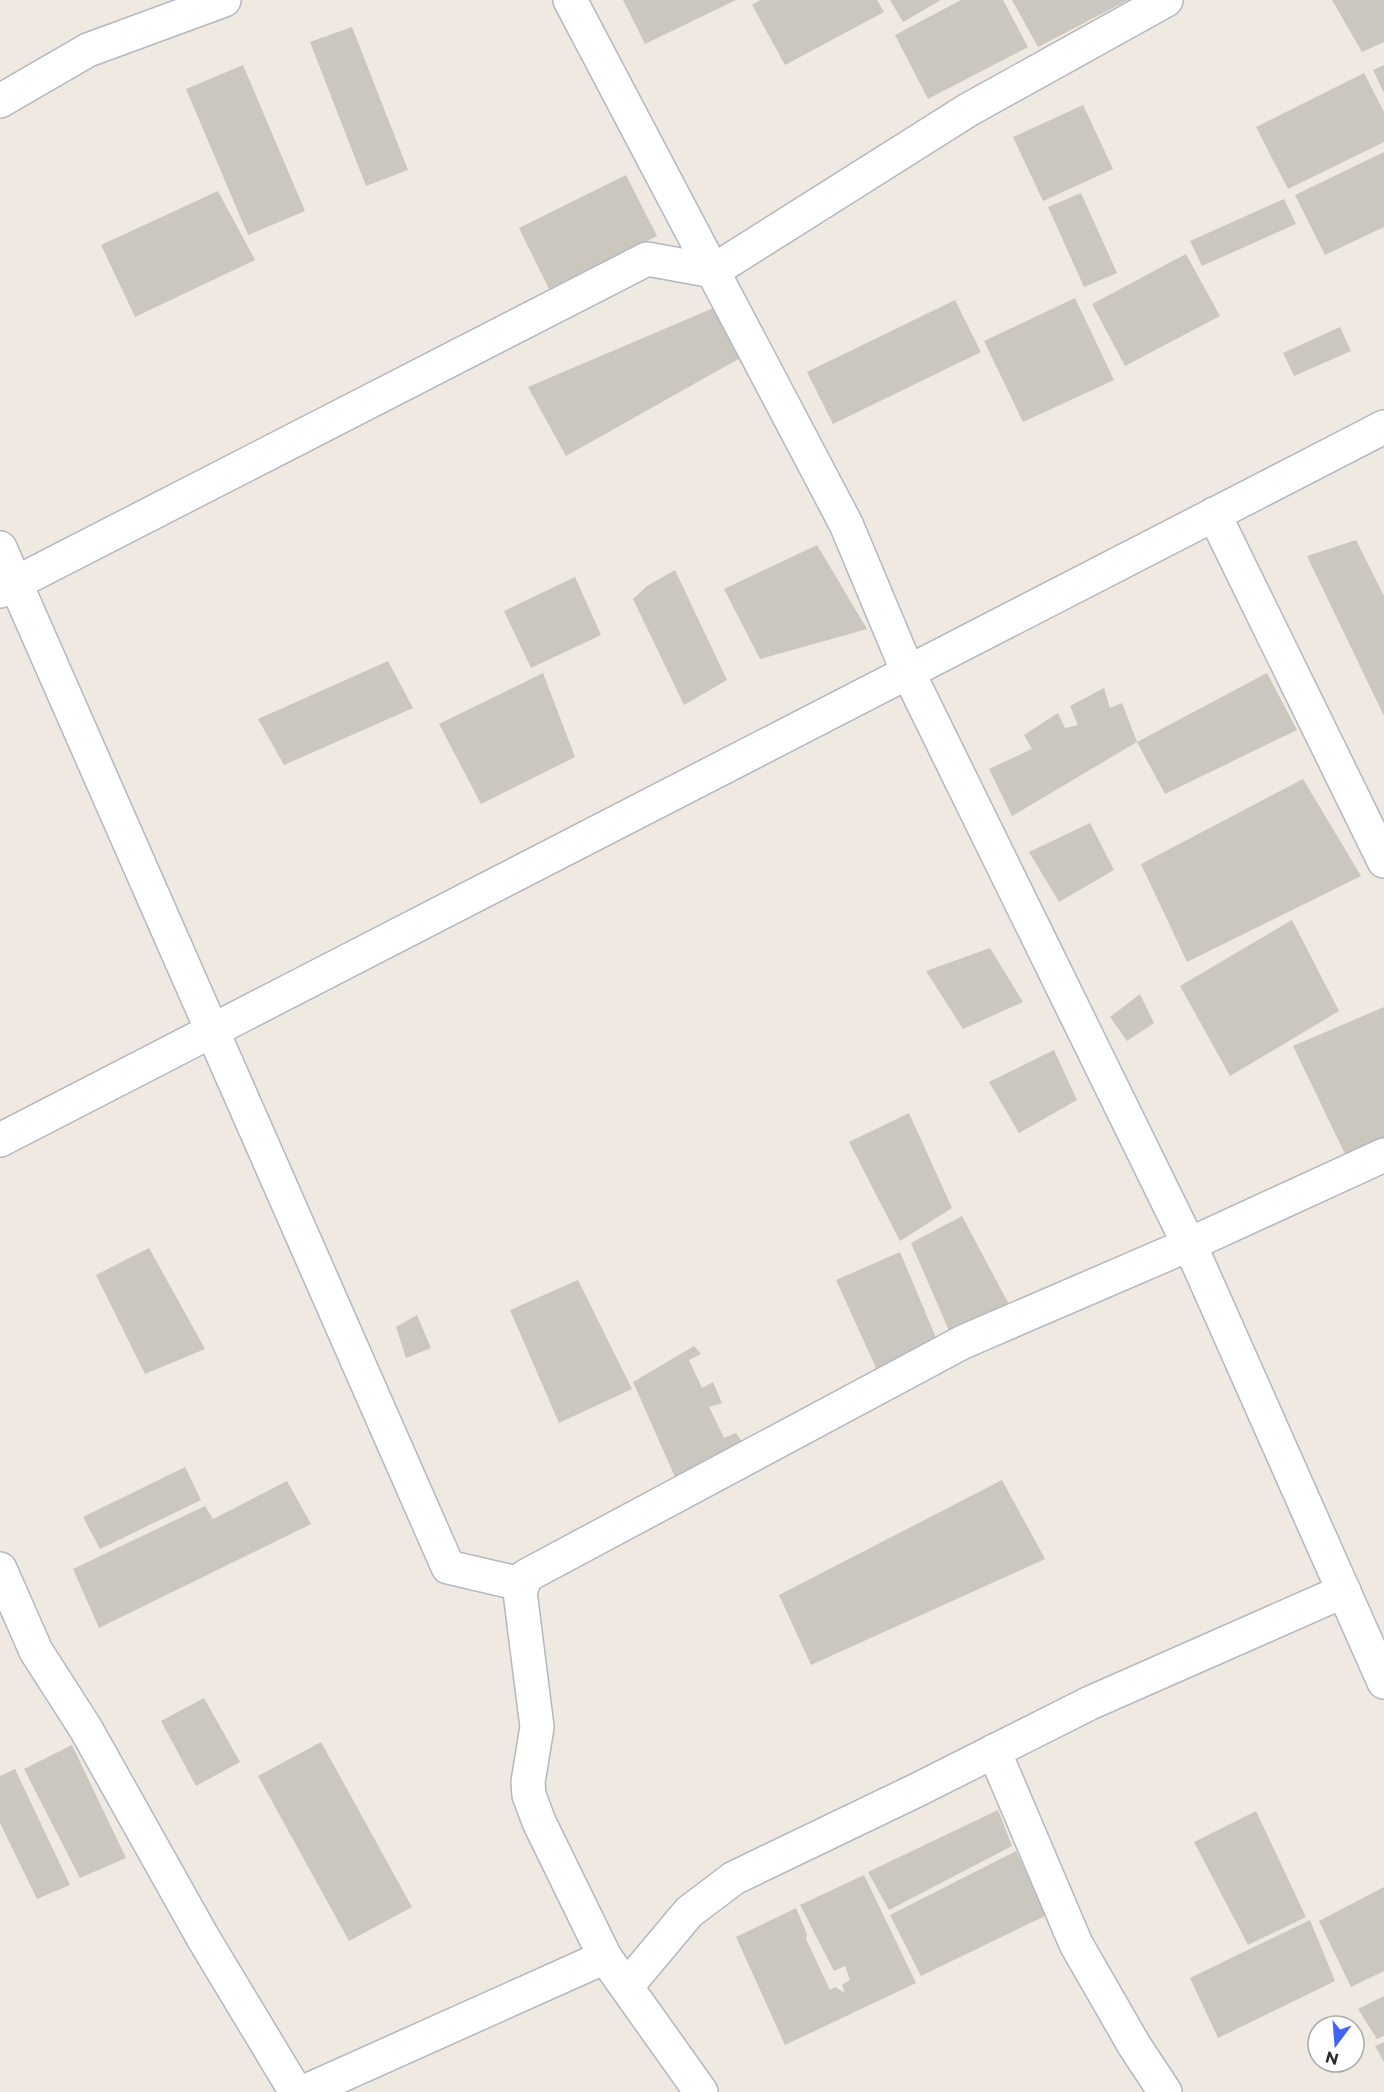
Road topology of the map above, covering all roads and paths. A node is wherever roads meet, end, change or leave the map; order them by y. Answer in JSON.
{"nodes":[{"id":1,"x":224,"y":0,"type":"edge"},
{"id":2,"x":570,"y":0,"type":"edge"},
{"id":3,"x":1166,"y":0,"type":"edge"},
{"id":4,"x":0,"y":101,"type":"edge"},
{"id":5,"x":713,"y":271,"type":"junction"},
{"id":6,"x":1384,"y":427,"type":"edge"},
{"id":7,"x":1214,"y":514,"type":"junction"},
{"id":8,"x":0,"y":548,"type":"edge"},
{"id":9,"x":8,"y":587,"type":"edge"},
{"id":10,"x":908,"y":672,"type":"junction"},
{"id":11,"x":1384,"y":861,"type":"edge"},
{"id":12,"x":212,"y":1031,"type":"junction"},
{"id":13,"x":0,"y":1140,"type":"edge"},
{"id":14,"x":1384,"y":1155,"type":"edge"},
{"id":15,"x":1188,"y":1245,"type":"junction"},
{"id":16,"x":0,"y":1569,"type":"edge"},
{"id":17,"x":521,"y":1584,"type":"junction"},
{"id":18,"x":1344,"y":1591,"type":"junction"},
{"id":19,"x":1384,"y":1682,"type":"edge"},
{"id":20,"x":994,"y":1751,"type":"junction"},
{"id":21,"x":605,"y":1956,"type":"junction"},
{"id":22,"x":627,"y":1986,"type":"junction"},
{"id":23,"x":296,"y":2092,"type":"edge"},
{"id":24,"x":304,"y":2092,"type":"edge"},
{"id":25,"x":701,"y":2092,"type":"edge"},
{"id":26,"x":1165,"y":2092,"type":"edge"}],
"edges":[{"from":1,"to":4,"type":"street"},
{"from":2,"to":5,"type":"street"},
{"from":3,"to":5,"type":"street"},
{"from":5,"to":9,"type":"street"},
{"from":5,"to":10,"type":"street"},
{"from":6,"to":7,"type":"street"},
{"from":7,"to":10,"type":"street"},
{"from":7,"to":11,"type":"street"},
{"from":8,"to":9,"type":"street"},
{"from":9,"to":12,"type":"street"},
{"from":10,"to":12,"type":"street"},
{"from":10,"to":15,"type":"street"},
{"from":12,"to":13,"type":"street"},
{"from":12,"to":17,"type":"street"},
{"from":14,"to":15,"type":"street"},
{"from":15,"to":17,"type":"street"},
{"from":15,"to":18,"type":"street"},
{"from":16,"to":23,"type":"street"},
{"from":17,"to":21,"type":"street"},
{"from":18,"to":19,"type":"street"},
{"from":18,"to":20,"type":"street"},
{"from":20,"to":22,"type":"street"},
{"from":20,"to":26,"type":"street"},
{"from":21,"to":22,"type":"street"},
{"from":21,"to":24,"type":"street"},
{"from":22,"to":25,"type":"street"}]}
